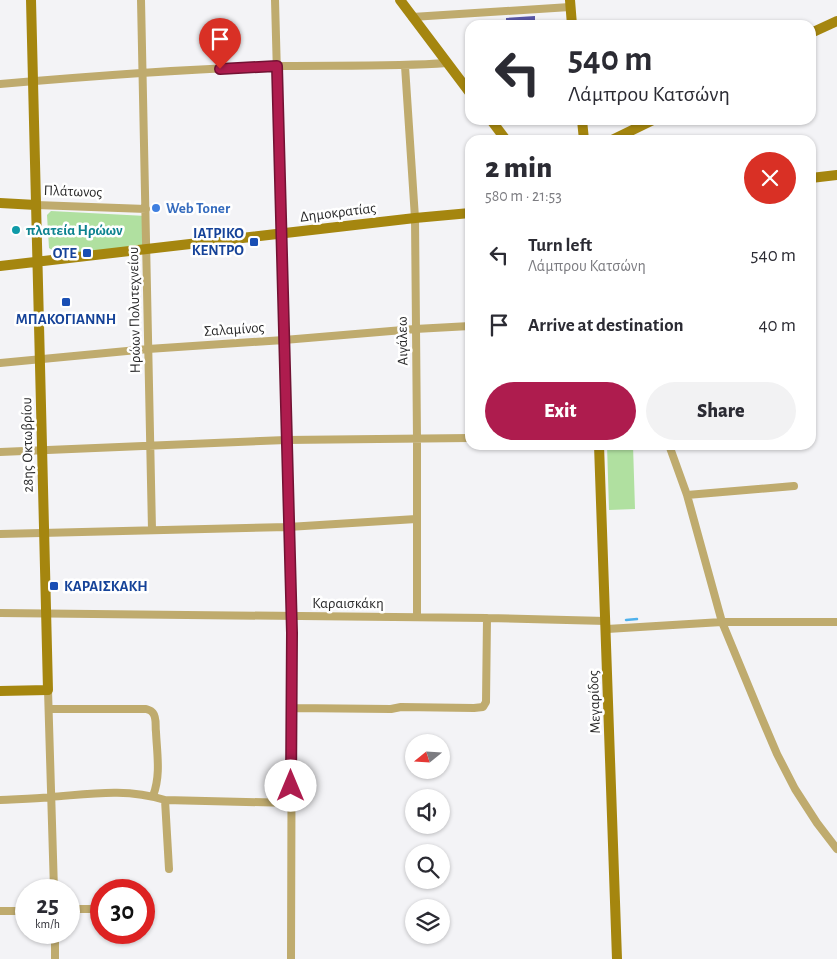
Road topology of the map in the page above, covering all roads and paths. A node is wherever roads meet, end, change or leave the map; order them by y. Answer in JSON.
{"nodes":[{"id":1,"x":31,"y":0,"type":"edge"},
{"id":2,"x":141,"y":0,"type":"edge"},
{"id":3,"x":275,"y":0,"type":"edge"},
{"id":4,"x":400,"y":0,"type":"edge"},
{"id":5,"x":570,"y":4,"type":"edge"},
{"id":6,"x":412,"y":17,"type":"junction"},
{"id":7,"x":572,"y":20,"type":"edge"},
{"id":8,"x":837,"y":21,"type":"edge"},
{"id":9,"x":816,"y":31,"type":"edge"},
{"id":10,"x":447,"y":63,"type":"junction"},
{"id":11,"x":277,"y":66,"type":"junction"},
{"id":12,"x":405,"y":66,"type":"junction"},
{"id":13,"x":143,"y":72,"type":"junction"},
{"id":14,"x":33,"y":81,"type":"junction"},
{"id":15,"x":0,"y":84,"type":"edge"},
{"id":16,"x":465,"y":86,"type":"edge"},
{"id":17,"x":643,"y":125,"type":"edge"},
{"id":18,"x":622,"y":135,"type":"edge"},
{"id":19,"x":837,"y":175,"type":"edge"},
{"id":20,"x":816,"y":177,"type":"edge"},
{"id":21,"x":0,"y":203,"type":"edge"},
{"id":22,"x":36,"y":205,"type":"junction"},
{"id":23,"x":146,"y":209,"type":"junction"},
{"id":24,"x":465,"y":214,"type":"edge"},
{"id":25,"x":415,"y":218,"type":"junction"},
{"id":26,"x":281,"y":233,"type":"junction"},
{"id":27,"x":146,"y":249,"type":"junction"},
{"id":28,"x":38,"y":261,"type":"junction"},
{"id":29,"x":0,"y":266,"type":"edge"},
{"id":30,"x":465,"y":326,"type":"edge"},
{"id":31,"x":415,"y":328,"type":"junction"},
{"id":32,"x":284,"y":340,"type":"junction"},
{"id":33,"x":148,"y":349,"type":"junction"},
{"id":34,"x":40,"y":360,"type":"junction"},
{"id":35,"x":0,"y":363,"type":"edge"},
{"id":36,"x":465,"y":438,"type":"edge"},
{"id":37,"x":417,"y":439,"type":"junction"},
{"id":38,"x":286,"y":440,"type":"junction"},
{"id":39,"x":150,"y":445,"type":"junction"},
{"id":40,"x":42,"y":450,"type":"junction"},
{"id":41,"x":599,"y":450,"type":"edge"},
{"id":42,"x":671,"y":450,"type":"edge"},
{"id":43,"x":0,"y":452,"type":"edge"},
{"id":44,"x":794,"y":486,"type":"dead end"},
{"id":45,"x":687,"y":495,"type":"junction"},
{"id":46,"x":416,"y":519,"type":"junction"},
{"id":47,"x":288,"y":527,"type":"junction"},
{"id":48,"x":152,"y":530,"type":"junction"},
{"id":49,"x":0,"y":534,"type":"edge"},
{"id":50,"x":45,"y":534,"type":"junction"},
{"id":51,"x":0,"y":613,"type":"edge"},
{"id":52,"x":47,"y":614,"type":"junction"},
{"id":53,"x":290,"y":617,"type":"junction"},
{"id":54,"x":416,"y":617,"type":"junction"},
{"id":55,"x":487,"y":618,"type":"junction"},
{"id":56,"x":722,"y":622,"type":"junction"},
{"id":57,"x":837,"y":622,"type":"edge"},
{"id":58,"x":606,"y":625,"type":"junction"},
{"id":59,"x":48,"y":690,"type":"junction"},
{"id":60,"x":0,"y":691,"type":"edge"},
{"id":61,"x":291,"y":708,"type":"junction"},
{"id":62,"x":49,"y":709,"type":"junction"},
{"id":63,"x":153,"y":796,"type":"junction"},
{"id":64,"x":51,"y":797,"type":"junction"},
{"id":65,"x":0,"y":800,"type":"edge"},
{"id":66,"x":165,"y":800,"type":"junction"},
{"id":67,"x":291,"y":802,"type":"junction"},
{"id":68,"x":837,"y":849,"type":"edge"},
{"id":69,"x":169,"y":869,"type":"dead end"},
{"id":70,"x":54,"y":879,"type":"edge"},
{"id":71,"x":0,"y":911,"type":"edge"},
{"id":72,"x":15,"y":911,"type":"edge"},
{"id":73,"x":55,"y":944,"type":"edge"},
{"id":74,"x":55,"y":959,"type":"edge"},
{"id":75,"x":291,"y":959,"type":"edge"},
{"id":76,"x":617,"y":959,"type":"edge"}],
"edges":[{"from":1,"to":14,"type":"street","name":"28ης Οκτωβρίου"},
{"from":2,"to":13,"type":"street","name":"Ηρώων Πολυτεχνείου"},
{"from":3,"to":11,"type":"street"},
{"from":4,"to":6,"type":"street"},
{"from":5,"to":6,"type":"street"},
{"from":5,"to":7,"type":"street"},
{"from":6,"to":10,"type":"street"},
{"from":8,"to":9,"type":"street"},
{"from":10,"to":12,"type":"street"},
{"from":10,"to":16,"type":"street"},
{"from":11,"to":12,"type":"street"},
{"from":11,"to":13,"type":"street"},
{"from":11,"to":26,"type":"street"},
{"from":12,"to":25,"type":"street","name":"Αιγάλεω"},
{"from":13,"to":14,"type":"street"},
{"from":13,"to":23,"type":"street","name":"Ηρώων Πολυτεχνείου"},
{"from":14,"to":15,"type":"street"},
{"from":14,"to":22,"type":"street","name":"28ης Οκτωβρίου"},
{"from":17,"to":18,"type":"street"},
{"from":19,"to":20,"type":"street"},
{"from":21,"to":22,"type":"street","name":"Πλάτωνος"},
{"from":22,"to":23,"type":"street","name":"Πλάτωνος"},
{"from":22,"to":28,"type":"street","name":"28ης Οκτωβρίου"},
{"from":23,"to":27,"type":"street","name":"Ηρώων Πολυτεχνείου"},
{"from":24,"to":25,"type":"street","name":"Δημοκρατίας"},
{"from":25,"to":26,"type":"street","name":"Δημοκρατίας"},
{"from":25,"to":31,"type":"street","name":"Αιγάλεω"},
{"from":26,"to":27,"type":"street","name":"Δημοκρατίας"},
{"from":26,"to":32,"type":"street"},
{"from":27,"to":28,"type":"street","name":"Δημοκρατίας"},
{"from":27,"to":33,"type":"street","name":"Ηρώων Πολυτεχνείου"},
{"from":28,"to":29,"type":"street","name":"Δημοκρατίας"},
{"from":28,"to":34,"type":"street","name":"28ης Οκτωβρίου"},
{"from":30,"to":31,"type":"street","name":"Σαλαμίνος"},
{"from":31,"to":32,"type":"street","name":"Σαλαμίνος"},
{"from":31,"to":37,"type":"street","name":"Αιγάλεω"},
{"from":32,"to":33,"type":"street","name":"Σαλαμίνος"},
{"from":32,"to":38,"type":"street"},
{"from":33,"to":34,"type":"street","name":"Σαλαμίνος"},
{"from":33,"to":39,"type":"street","name":"Ηρώων Πολυτεχνείου"},
{"from":34,"to":35,"type":"street","name":"Σαλαμίνος"},
{"from":34,"to":40,"type":"street","name":"28ης Οκτωβρίου"},
{"from":36,"to":37,"type":"street"},
{"from":37,"to":38,"type":"street"},
{"from":37,"to":46,"type":"street","name":"Αιγάλεω"},
{"from":38,"to":39,"type":"street"},
{"from":38,"to":47,"type":"street"},
{"from":39,"to":40,"type":"street"},
{"from":39,"to":48,"type":"street","name":"Ηρώων Πολυτεχνείου"},
{"from":40,"to":43,"type":"street"},
{"from":40,"to":50,"type":"street","name":"28ης Οκτωβρίου"},
{"from":41,"to":58,"type":"street","name":"Μεγαρίδος"},
{"from":42,"to":45,"type":"street"},
{"from":44,"to":45,"type":"street"},
{"from":45,"to":56,"type":"street"},
{"from":46,"to":47,"type":"street"},
{"from":46,"to":54,"type":"street","name":"Αιγάλεω"},
{"from":47,"to":48,"type":"street"},
{"from":47,"to":53,"type":"street"},
{"from":48,"to":50,"type":"street"},
{"from":49,"to":50,"type":"street"},
{"from":50,"to":52,"type":"street","name":"28ης Οκτωβρίου"},
{"from":51,"to":52,"type":"street","name":"Καραισκάκη"},
{"from":52,"to":53,"type":"street","name":"Καραισκάκη"},
{"from":52,"to":59,"type":"street","name":"28ης Οκτωβρίου"},
{"from":53,"to":54,"type":"street","name":"Καραισκάκη"},
{"from":53,"to":61,"type":"street"},
{"from":54,"to":55,"type":"street","name":"Καραισκάκη"},
{"from":55,"to":58,"type":"street","name":"Καραισκάκη"},
{"from":55,"to":61,"type":"street"},
{"from":56,"to":57,"type":"street","name":"Καραισκάκη"},
{"from":56,"to":58,"type":"street","name":"Καραισκάκη"},
{"from":56,"to":68,"type":"street"},
{"from":58,"to":76,"type":"street","name":"Μεγαρίδος"},
{"from":59,"to":60,"type":"street"},
{"from":59,"to":62,"type":"street","name":"28ης Οκτωβρίου"},
{"from":61,"to":67,"type":"street"},
{"from":62,"to":63,"type":"street"},
{"from":62,"to":64,"type":"street","name":"28ης Οκτωβρίου"},
{"from":63,"to":64,"type":"street"},
{"from":63,"to":66,"type":"street"},
{"from":64,"to":65,"type":"street"},
{"from":64,"to":70,"type":"street","name":"28ης Οκτωβρίου"},
{"from":66,"to":67,"type":"street"},
{"from":66,"to":69,"type":"street"},
{"from":67,"to":75,"type":"street"},
{"from":71,"to":72,"type":"street"},
{"from":73,"to":74,"type":"street"}]}
